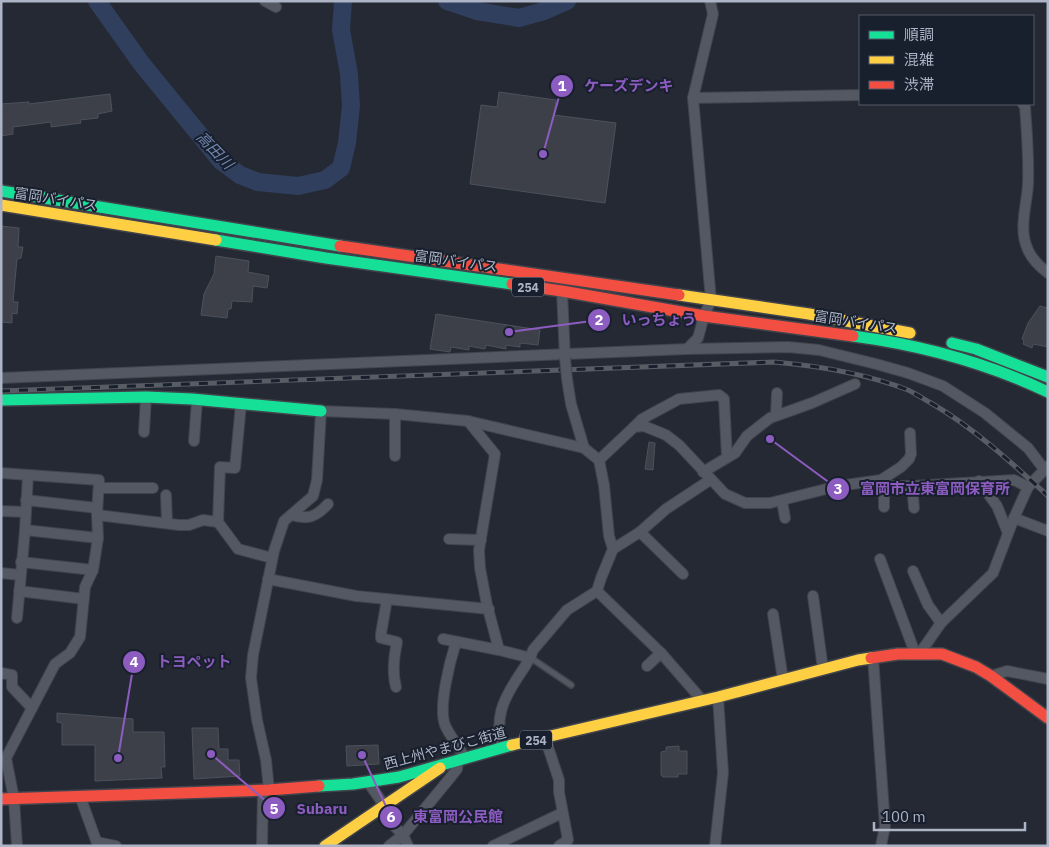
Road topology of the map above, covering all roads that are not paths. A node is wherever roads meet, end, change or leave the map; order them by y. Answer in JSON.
{"nodes":[{"id":1,"x":265,"y":1,"type":"edge"},
{"id":2,"x":710,"y":1,"type":"edge"},
{"id":3,"x":276,"y":7,"type":"dead end"},
{"id":4,"x":859,"y":95,"type":"edge"},
{"id":5,"x":693,"y":98,"type":"junction"},
{"id":6,"x":1024,"y":105,"type":"edge"},
{"id":7,"x":1,"y":191,"type":"edge"},
{"id":8,"x":1,"y":205,"type":"edge"},
{"id":9,"x":1048,"y":273,"type":"edge"},
{"id":10,"x":562,"y":291,"type":"junction"},
{"id":11,"x":711,"y":300,"type":"junction"},
{"id":12,"x":704,"y":316,"type":"junction"},
{"id":13,"x":921,"y":336,"type":"dead end"},
{"id":14,"x":940,"y":340,"type":"dead end"},
{"id":15,"x":687,"y":348,"type":"junction"},
{"id":16,"x":565,"y":356,"type":"junction"},
{"id":17,"x":1048,"y":377,"type":"edge"},
{"id":18,"x":1,"y":378,"type":"edge"},
{"id":19,"x":855,"y":384,"type":"dead end"},
{"id":20,"x":1048,"y":392,"type":"edge"},
{"id":21,"x":777,"y":393,"type":"dead end"},
{"id":22,"x":146,"y":397,"type":"junction"},
{"id":23,"x":1,"y":400,"type":"edge"},
{"id":24,"x":197,"y":400,"type":"junction"},
{"id":25,"x":241,"y":404,"type":"junction"},
{"id":26,"x":321,"y":411,"type":"junction"},
{"id":27,"x":395,"y":414,"type":"junction"},
{"id":28,"x":776,"y":415,"type":"junction"},
{"id":29,"x":468,"y":421,"type":"junction"},
{"id":30,"x":634,"y":427,"type":"junction"},
{"id":31,"x":144,"y":432,"type":"dead end"},
{"id":32,"x":910,"y":433,"type":"dead end"},
{"id":33,"x":194,"y":441,"type":"dead end"},
{"id":34,"x":584,"y":448,"type":"junction"},
{"id":35,"x":395,"y":456,"type":"dead end"},
{"id":36,"x":727,"y":456,"type":"junction"},
{"id":37,"x":599,"y":460,"type":"junction"},
{"id":38,"x":1046,"y":468,"type":"edge"},
{"id":39,"x":1,"y":473,"type":"edge"},
{"id":40,"x":28,"y":475,"type":"junction"},
{"id":41,"x":706,"y":476,"type":"junction"},
{"id":42,"x":979,"y":481,"type":"junction"},
{"id":43,"x":884,"y":482,"type":"junction"},
{"id":44,"x":912,"y":486,"type":"junction"},
{"id":45,"x":1028,"y":487,"type":"junction"},
{"id":46,"x":99,"y":488,"type":"junction"},
{"id":47,"x":153,"y":488,"type":"dead end"},
{"id":48,"x":166,"y":495,"type":"dead end"},
{"id":49,"x":26,"y":500,"type":"junction"},
{"id":50,"x":782,"y":501,"type":"junction"},
{"id":51,"x":328,"y":504,"type":"dead end"},
{"id":52,"x":884,"y":508,"type":"dead end"},
{"id":53,"x":914,"y":508,"type":"dead end"},
{"id":54,"x":1,"y":511,"type":"edge"},
{"id":55,"x":26,"y":512,"type":"junction"},
{"id":56,"x":97,"y":512,"type":"junction"},
{"id":57,"x":291,"y":515,"type":"junction"},
{"id":58,"x":785,"y":518,"type":"dead end"},
{"id":59,"x":1014,"y":518,"type":"junction"},
{"id":60,"x":218,"y":522,"type":"junction"},
{"id":61,"x":167,"y":523,"type":"junction"},
{"id":62,"x":25,"y":530,"type":"junction"},
{"id":63,"x":1048,"y":531,"type":"edge"},
{"id":64,"x":640,"y":532,"type":"junction"},
{"id":65,"x":1008,"y":533,"type":"junction"},
{"id":66,"x":98,"y":538,"type":"junction"},
{"id":67,"x":449,"y":539,"type":"dead end"},
{"id":68,"x":481,"y":540,"type":"junction"},
{"id":69,"x":613,"y":549,"type":"junction"},
{"id":70,"x":272,"y":558,"type":"junction"},
{"id":71,"x":880,"y":559,"type":"dead end"},
{"id":72,"x":21,"y":562,"type":"junction"},
{"id":73,"x":93,"y":570,"type":"junction"},
{"id":74,"x":913,"y":571,"type":"dead end"},
{"id":75,"x":1,"y":573,"type":"edge"},
{"id":76,"x":20,"y":574,"type":"junction"},
{"id":77,"x":683,"y":574,"type":"dead end"},
{"id":78,"x":268,"y":579,"type":"junction"},
{"id":79,"x":19,"y":591,"type":"junction"},
{"id":80,"x":597,"y":591,"type":"junction"},
{"id":81,"x":813,"y":596,"type":"dead end"},
{"id":82,"x":84,"y":599,"type":"junction"},
{"id":83,"x":387,"y":599,"type":"junction"},
{"id":84,"x":488,"y":609,"type":"junction"},
{"id":85,"x":773,"y":614,"type":"dead end"},
{"id":86,"x":17,"y":618,"type":"dead end"},
{"id":87,"x":941,"y":623,"type":"junction"},
{"id":88,"x":443,"y":639,"type":"dead end"},
{"id":89,"x":456,"y":642,"type":"junction"},
{"id":90,"x":499,"y":650,"type":"junction"},
{"id":91,"x":917,"y":653,"type":"junction"},
{"id":92,"x":661,"y":654,"type":"junction"},
{"id":93,"x":873,"y":657,"type":"junction"},
{"id":94,"x":530,"y":658,"type":"junction"},
{"id":95,"x":647,"y":666,"type":"dead end"},
{"id":96,"x":823,"y":669,"type":"junction"},
{"id":97,"x":1,"y":673,"type":"edge"},
{"id":98,"x":991,"y":676,"type":"junction"},
{"id":99,"x":1048,"y":679,"type":"edge"},
{"id":100,"x":783,"y":680,"type":"junction"},
{"id":101,"x":571,"y":684,"type":"dead end"},
{"id":102,"x":396,"y":687,"type":"dead end"},
{"id":103,"x":718,"y":697,"type":"junction"},
{"id":104,"x":702,"y":700,"type":"junction"},
{"id":105,"x":32,"y":708,"type":"junction"},
{"id":106,"x":1048,"y":718,"type":"edge"},
{"id":107,"x":545,"y":738,"type":"junction"},
{"id":108,"x":501,"y":748,"type":"junction"},
{"id":109,"x":1,"y":758,"type":"edge"},
{"id":110,"x":461,"y":760,"type":"junction"},
{"id":111,"x":444,"y":765,"type":"junction"},
{"id":112,"x":6,"y":772,"type":"edge"},
{"id":113,"x":368,"y":782,"type":"junction"},
{"id":114,"x":266,"y":790,"type":"junction"},
{"id":115,"x":80,"y":796,"type":"junction"},
{"id":116,"x":1,"y":799,"type":"edge"},
{"id":117,"x":14,"y":799,"type":"junction"},
{"id":118,"x":381,"y":807,"type":"junction"},
{"id":119,"x":562,"y":813,"type":"junction"},
{"id":120,"x":403,"y":835,"type":"junction"},
{"id":121,"x":98,"y":844,"type":"edge"},
{"id":122,"x":17,"y":846,"type":"edge"},
{"id":123,"x":116,"y":846,"type":"edge"},
{"id":124,"x":262,"y":846,"type":"edge"},
{"id":125,"x":326,"y":846,"type":"edge"},
{"id":126,"x":389,"y":846,"type":"edge"},
{"id":127,"x":408,"y":846,"type":"edge"},
{"id":128,"x":493,"y":846,"type":"edge"},
{"id":129,"x":559,"y":846,"type":"edge"},
{"id":130,"x":715,"y":846,"type":"edge"},
{"id":131,"x":881,"y":846,"type":"edge"}],
"edges":[{"from":1,"to":3,"type":"street"},
{"from":2,"to":5,"type":"street"},
{"from":4,"to":5,"type":"street"},
{"from":5,"to":11,"type":"street"},
{"from":6,"to":9,"type":"street"},
{"from":7,"to":11,"type":"main road","name":"富岡バイパス","number":"254"},
{"from":8,"to":10,"type":"main road","name":"富岡バイパス","number":"254"},
{"from":10,"to":12,"type":"main road","name":"富岡バイパス","number":"254"},
{"from":10,"to":16,"type":"street"},
{"from":11,"to":12,"type":"street"},
{"from":11,"to":13,"type":"main road","name":"富岡バイパス","number":"254"},
{"from":12,"to":15,"type":"street"},
{"from":12,"to":20,"type":"main road","name":"富岡バイパス","number":"254"},
{"from":14,"to":17,"type":"main road"},
{"from":15,"to":16,"type":"street"},
{"from":15,"to":38,"type":"street"},
{"from":16,"to":18,"type":"street"},
{"from":16,"to":34,"type":"street","bridge":true},
{"from":19,"to":28,"type":"street"},
{"from":21,"to":28,"type":"street"},
{"from":22,"to":23,"type":"main road"},
{"from":22,"to":24,"type":"main road"},
{"from":22,"to":31,"type":"street"},
{"from":24,"to":25,"type":"main road"},
{"from":24,"to":33,"type":"street"},
{"from":25,"to":26,"type":"main road"},
{"from":25,"to":60,"type":"street"},
{"from":26,"to":27,"type":"street"},
{"from":26,"to":57,"type":"street"},
{"from":27,"to":29,"type":"street"},
{"from":27,"to":35,"type":"street"},
{"from":28,"to":36,"type":"street"},
{"from":29,"to":34,"type":"street"},
{"from":29,"to":68,"type":"street"},
{"from":30,"to":36,"type":"street"},
{"from":30,"to":37,"type":"street"},
{"from":30,"to":41,"type":"street"},
{"from":32,"to":43,"type":"street"},
{"from":34,"to":37,"type":"street"},
{"from":36,"to":41,"type":"street"},
{"from":37,"to":69,"type":"street"},
{"from":38,"to":45,"type":"street"},
{"from":39,"to":40,"type":"street"},
{"from":40,"to":46,"type":"street"},
{"from":40,"to":49,"type":"street"},
{"from":41,"to":50,"type":"street"},
{"from":41,"to":64,"type":"street"},
{"from":42,"to":44,"type":"street"},
{"from":42,"to":45,"type":"street"},
{"from":42,"to":65,"type":"street"},
{"from":43,"to":44,"type":"street"},
{"from":43,"to":50,"type":"street"},
{"from":43,"to":52,"type":"street"},
{"from":44,"to":53,"type":"street"},
{"from":45,"to":59,"type":"street"},
{"from":46,"to":47,"type":"street"},
{"from":46,"to":56,"type":"street"},
{"from":48,"to":61,"type":"street"},
{"from":49,"to":55,"type":"street"},
{"from":49,"to":56,"type":"street"},
{"from":50,"to":58,"type":"street"},
{"from":51,"to":57,"type":"street"},
{"from":54,"to":55,"type":"street"},
{"from":55,"to":62,"type":"street"},
{"from":56,"to":61,"type":"street"},
{"from":56,"to":66,"type":"street"},
{"from":57,"to":70,"type":"street"},
{"from":59,"to":63,"type":"street"},
{"from":59,"to":65,"type":"street"},
{"from":60,"to":61,"type":"street"},
{"from":60,"to":70,"type":"street"},
{"from":62,"to":66,"type":"street"},
{"from":62,"to":72,"type":"street"},
{"from":64,"to":69,"type":"street"},
{"from":64,"to":77,"type":"street"},
{"from":65,"to":87,"type":"street"},
{"from":66,"to":73,"type":"street"},
{"from":67,"to":68,"type":"street"},
{"from":68,"to":84,"type":"street"},
{"from":69,"to":80,"type":"street"},
{"from":70,"to":78,"type":"street"},
{"from":71,"to":91,"type":"street"},
{"from":72,"to":73,"type":"street"},
{"from":72,"to":76,"type":"street"},
{"from":73,"to":82,"type":"street"},
{"from":74,"to":87,"type":"street"},
{"from":75,"to":76,"type":"street"},
{"from":76,"to":79,"type":"street"},
{"from":78,"to":83,"type":"street"},
{"from":78,"to":114,"type":"street"},
{"from":79,"to":82,"type":"street"},
{"from":79,"to":86,"type":"street"},
{"from":80,"to":92,"type":"street"},
{"from":80,"to":94,"type":"street"},
{"from":81,"to":96,"type":"street"},
{"from":82,"to":105,"type":"street"},
{"from":83,"to":84,"type":"street"},
{"from":83,"to":102,"type":"street"},
{"from":84,"to":90,"type":"street"},
{"from":85,"to":100,"type":"street"},
{"from":87,"to":91,"type":"street"},
{"from":88,"to":89,"type":"street"},
{"from":89,"to":90,"type":"street"},
{"from":89,"to":110,"type":"street"},
{"from":90,"to":94,"type":"street"},
{"from":91,"to":93,"type":"main road","name":"西上州やまびこ街道","number":"254"},
{"from":91,"to":98,"type":"main road","name":"西上州やまびこ街道","number":"254"},
{"from":92,"to":95,"type":"street"},
{"from":92,"to":104,"type":"street"},
{"from":93,"to":96,"type":"main road","name":"西上州やまびこ街道","number":"254"},
{"from":93,"to":131,"type":"street"},
{"from":94,"to":101,"type":"lane"},
{"from":94,"to":108,"type":"street"},
{"from":96,"to":100,"type":"main road","name":"西上州やまびこ街道","number":"254"},
{"from":97,"to":105,"type":"street"},
{"from":98,"to":99,"type":"street"},
{"from":98,"to":106,"type":"main road","name":"西上州やまびこ街道","number":"254"},
{"from":100,"to":103,"type":"main road","name":"西上州やまびこ街道","number":"254"},
{"from":103,"to":104,"type":"main road","name":"西上州やまびこ街道","number":"254"},
{"from":103,"to":130,"type":"street"},
{"from":104,"to":107,"type":"main road","name":"西上州やまびこ街道","number":"254"},
{"from":105,"to":112,"type":"street"},
{"from":107,"to":108,"type":"main road","name":"西上州やまびこ街道","number":"254"},
{"from":107,"to":119,"type":"street"},
{"from":108,"to":110,"type":"main road","name":"西上州やまびこ街道","number":"254"},
{"from":109,"to":112,"type":"street"},
{"from":110,"to":111,"type":"main road","name":"西上州やまびこ街道","number":"254"},
{"from":110,"to":120,"type":"street"},
{"from":111,"to":113,"type":"main road","name":"西上州やまびこ街道","number":"254"},
{"from":111,"to":118,"type":"main road"},
{"from":112,"to":117,"type":"street"},
{"from":113,"to":114,"type":"main road","name":"西上州やまびこ街道","number":"254"},
{"from":113,"to":118,"type":"street"},
{"from":114,"to":115,"type":"main road","name":"西上州やまびこ街道","number":"254"},
{"from":114,"to":124,"type":"street"},
{"from":115,"to":117,"type":"main road","name":"西上州やまびこ街道","number":"254"},
{"from":115,"to":121,"type":"street"},
{"from":116,"to":117,"type":"main road","name":"西上州やまびこ街道","number":"254"},
{"from":117,"to":122,"type":"street"},
{"from":118,"to":120,"type":"street"},
{"from":118,"to":125,"type":"main road"},
{"from":119,"to":128,"type":"street"},
{"from":119,"to":129,"type":"street"},
{"from":120,"to":126,"type":"street"},
{"from":120,"to":127,"type":"street"},
{"from":121,"to":123,"type":"street"}]}
